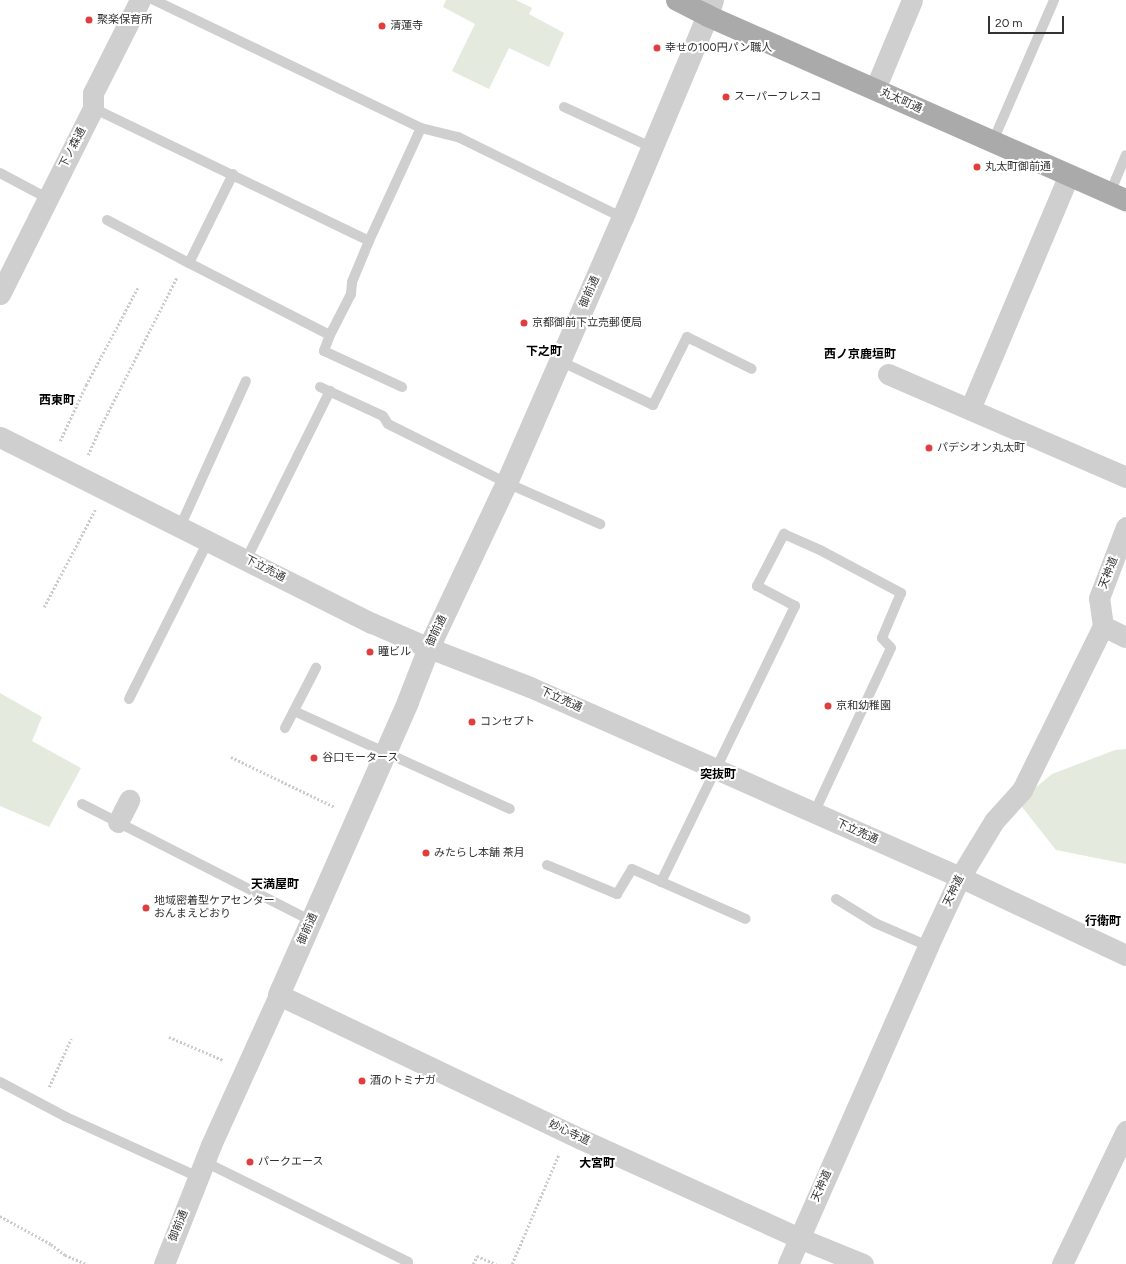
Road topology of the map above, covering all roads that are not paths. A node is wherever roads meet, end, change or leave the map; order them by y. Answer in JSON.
{"nodes":[{"id":1,"x":140,"y":0,"type":"edge"},
{"id":2,"x":154,"y":0,"type":"edge"},
{"id":3,"x":677,"y":0,"type":"edge"},
{"id":4,"x":912,"y":0,"type":"edge"},
{"id":5,"x":1054,"y":0,"type":"edge"},
{"id":6,"x":711,"y":8,"type":"edge"},
{"id":7,"x":875,"y":89,"type":"junction"},
{"id":8,"x":564,"y":107,"type":"dead end"},
{"id":9,"x":93,"y":108,"type":"junction"},
{"id":10,"x":421,"y":128,"type":"junction"},
{"id":11,"x":993,"y":141,"type":"junction"},
{"id":12,"x":653,"y":148,"type":"junction"},
{"id":13,"x":1126,"y":155,"type":"edge"},
{"id":14,"x":0,"y":173,"type":"edge"},
{"id":15,"x":233,"y":174,"type":"junction"},
{"id":16,"x":1069,"y":175,"type":"junction"},
{"id":17,"x":1118,"y":197,"type":"edge"},
{"id":18,"x":47,"y":198,"type":"junction"},
{"id":19,"x":623,"y":218,"type":"junction"},
{"id":20,"x":107,"y":220,"type":"dead end"},
{"id":21,"x":369,"y":241,"type":"junction"},
{"id":22,"x":187,"y":262,"type":"junction"},
{"id":23,"x":0,"y":294,"type":"edge"},
{"id":24,"x":330,"y":335,"type":"junction"},
{"id":25,"x":560,"y":361,"type":"junction"},
{"id":26,"x":752,"y":369,"type":"dead end"},
{"id":27,"x":888,"y":374,"type":"dead end"},
{"id":28,"x":246,"y":381,"type":"dead end"},
{"id":29,"x":402,"y":387,"type":"dead end"},
{"id":30,"x":970,"y":409,"type":"junction"},
{"id":31,"x":0,"y":437,"type":"edge"},
{"id":32,"x":1126,"y":477,"type":"edge"},
{"id":33,"x":507,"y":483,"type":"junction"},
{"id":34,"x":600,"y":524,"type":"dead end"},
{"id":35,"x":180,"y":527,"type":"junction"},
{"id":36,"x":1126,"y":527,"type":"edge"},
{"id":37,"x":208,"y":541,"type":"junction"},
{"id":38,"x":246,"y":560,"type":"junction"},
{"id":39,"x":1103,"y":626,"type":"junction"},
{"id":40,"x":1126,"y":637,"type":"edge"},
{"id":41,"x":428,"y":648,"type":"junction"},
{"id":42,"x":316,"y":668,"type":"dead end"},
{"id":43,"x":129,"y":699,"type":"dead end"},
{"id":44,"x":294,"y":712,"type":"junction"},
{"id":45,"x":285,"y":728,"type":"dead end"},
{"id":46,"x":385,"y":754,"type":"junction"},
{"id":47,"x":716,"y":769,"type":"junction"},
{"id":48,"x":129,"y":800,"type":"dead end"},
{"id":49,"x":82,"y":804,"type":"dead end"},
{"id":50,"x":510,"y":810,"type":"dead end"},
{"id":51,"x":814,"y":813,"type":"junction"},
{"id":52,"x":118,"y":822,"type":"junction"},
{"id":53,"x":547,"y":865,"type":"dead end"},
{"id":54,"x":960,"y":877,"type":"junction"},
{"id":55,"x":660,"y":882,"type":"junction"},
{"id":56,"x":836,"y":899,"type":"dead end"},
{"id":57,"x":746,"y":919,"type":"dead end"},
{"id":58,"x":312,"y":921,"type":"junction"},
{"id":59,"x":928,"y":946,"type":"junction"},
{"id":60,"x":1126,"y":956,"type":"edge"},
{"id":61,"x":279,"y":995,"type":"junction"},
{"id":62,"x":0,"y":1082,"type":"edge"},
{"id":63,"x":1126,"y":1131,"type":"edge"},
{"id":64,"x":201,"y":1170,"type":"junction"},
{"id":65,"x":799,"y":1238,"type":"junction"},
{"id":66,"x":164,"y":1264,"type":"edge"},
{"id":67,"x":407,"y":1264,"type":"edge"},
{"id":68,"x":788,"y":1264,"type":"edge"},
{"id":69,"x":863,"y":1264,"type":"edge"},
{"id":70,"x":1062,"y":1264,"type":"edge"}],
"edges":[{"from":1,"to":9,"type":"street","name":"下ノ森通"},
{"from":2,"to":10,"type":"lane"},
{"from":3,"to":6,"type":"main road","name":"丸太町通"},
{"from":4,"to":7,"type":"street"},
{"from":5,"to":11,"type":"lane"},
{"from":6,"to":7,"type":"main road","name":"丸太町通"},
{"from":6,"to":12,"type":"street","name":"御前通"},
{"from":7,"to":11,"type":"main road","name":"丸太町通"},
{"from":8,"to":12,"type":"lane"},
{"from":9,"to":15,"type":"lane"},
{"from":9,"to":18,"type":"street","name":"下ノ森通"},
{"from":10,"to":19,"type":"lane"},
{"from":10,"to":21,"type":"lane"},
{"from":11,"to":16,"type":"main road","name":"丸太町通"},
{"from":12,"to":19,"type":"street","name":"御前通"},
{"from":13,"to":17,"type":"lane"},
{"from":14,"to":18,"type":"lane"},
{"from":15,"to":21,"type":"lane"},
{"from":15,"to":22,"type":"lane"},
{"from":16,"to":17,"type":"main road","name":"丸太町通"},
{"from":16,"to":30,"type":"street"},
{"from":18,"to":23,"type":"street","name":"下ノ森通"},
{"from":19,"to":25,"type":"street","name":"御前通"},
{"from":20,"to":22,"type":"lane"},
{"from":21,"to":24,"type":"lane"},
{"from":22,"to":24,"type":"lane"},
{"from":24,"to":29,"type":"lane"},
{"from":25,"to":26,"type":"lane"},
{"from":25,"to":33,"type":"street","name":"御前通"},
{"from":27,"to":30,"type":"street"},
{"from":28,"to":35,"type":"lane"},
{"from":30,"to":32,"type":"street"},
{"from":31,"to":35,"type":"street","name":"下立売通"},
{"from":33,"to":34,"type":"lane"},
{"from":33,"to":38,"type":"lane"},
{"from":33,"to":41,"type":"street","name":"御前通"},
{"from":35,"to":37,"type":"street","name":"下立売通"},
{"from":36,"to":39,"type":"street","name":"天神道"},
{"from":37,"to":38,"type":"street","name":"下立売通"},
{"from":37,"to":43,"type":"lane"},
{"from":38,"to":41,"type":"street","name":"下立売通"},
{"from":39,"to":40,"type":"street"},
{"from":39,"to":54,"type":"street","name":"天神道"},
{"from":41,"to":46,"type":"street","name":"御前通"},
{"from":41,"to":47,"type":"street","name":"下立売通"},
{"from":42,"to":44,"type":"lane"},
{"from":44,"to":45,"type":"lane"},
{"from":44,"to":46,"type":"lane"},
{"from":46,"to":50,"type":"lane"},
{"from":46,"to":58,"type":"street","name":"御前通"},
{"from":47,"to":51,"type":"street","name":"下立売通"},
{"from":47,"to":51,"type":"lane"},
{"from":47,"to":55,"type":"lane"},
{"from":48,"to":52,"type":"street"},
{"from":49,"to":52,"type":"lane"},
{"from":51,"to":54,"type":"street","name":"下立売通"},
{"from":52,"to":58,"type":"lane"},
{"from":53,"to":55,"type":"lane"},
{"from":54,"to":59,"type":"street","name":"天神道"},
{"from":54,"to":60,"type":"street","name":"下立売通"},
{"from":55,"to":57,"type":"lane"},
{"from":56,"to":59,"type":"lane"},
{"from":58,"to":61,"type":"street","name":"御前通"},
{"from":59,"to":65,"type":"street","name":"天神道"},
{"from":61,"to":64,"type":"street","name":"御前通"},
{"from":61,"to":65,"type":"street","name":"妙心寺道"},
{"from":62,"to":64,"type":"lane"},
{"from":63,"to":70,"type":"street"},
{"from":64,"to":66,"type":"street","name":"御前通"},
{"from":64,"to":67,"type":"lane"},
{"from":65,"to":68,"type":"street","name":"天神道"},
{"from":65,"to":69,"type":"street","name":"妙心寺道"}]}
